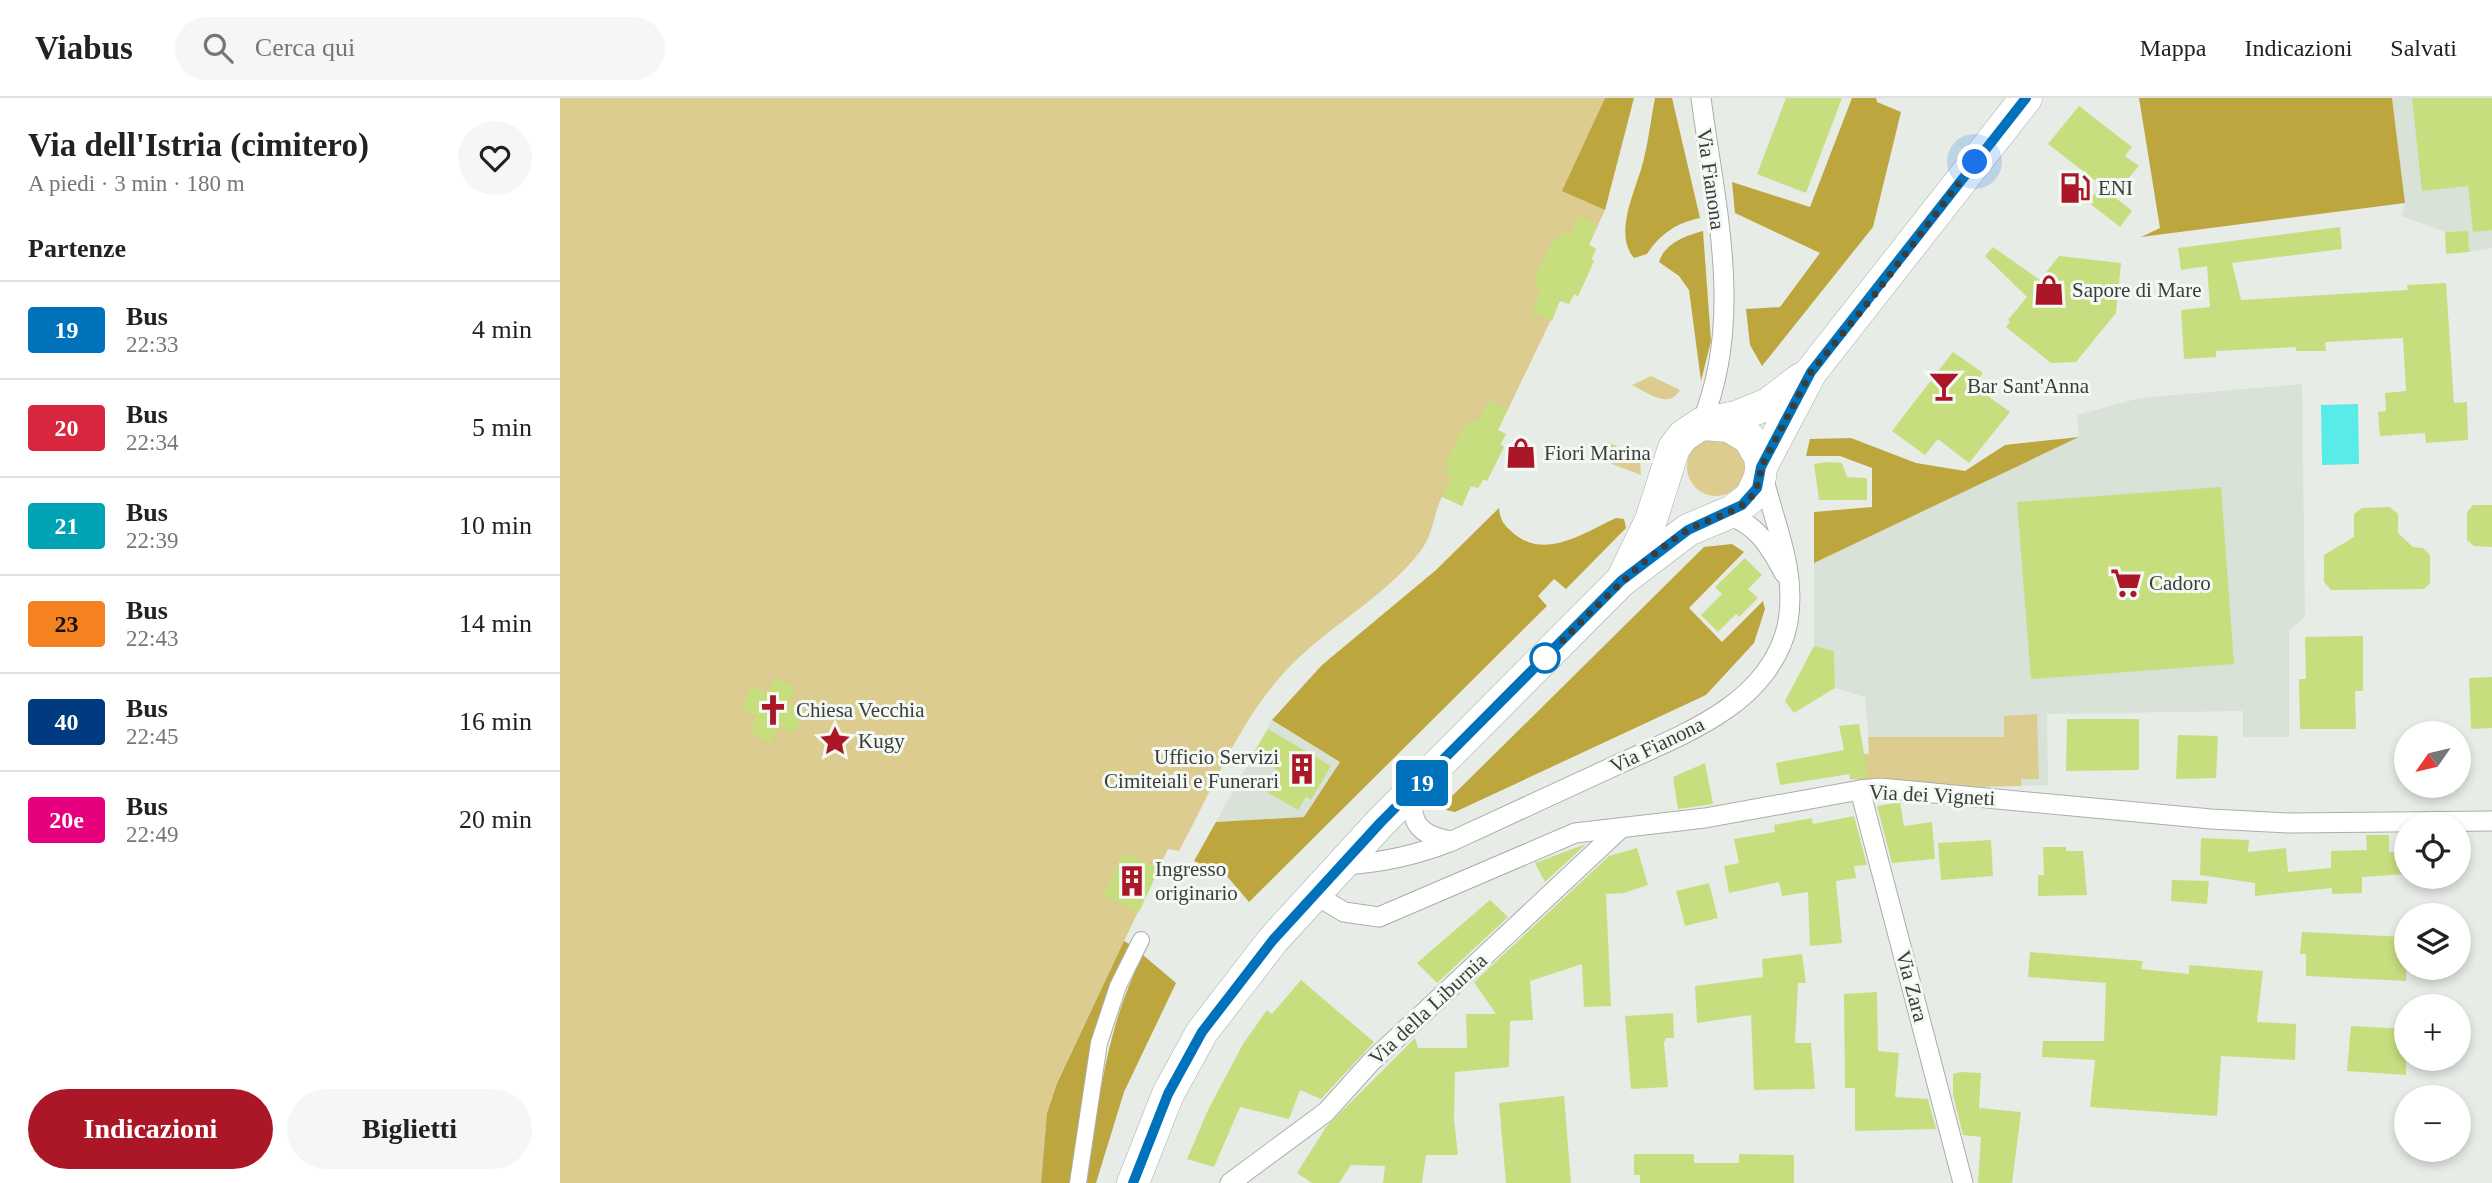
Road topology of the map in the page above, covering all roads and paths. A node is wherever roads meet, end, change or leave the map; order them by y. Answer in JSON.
{"nodes":[{"id":1,"x":1701,"y":98,"type":"edge"},
{"id":2,"x":2025,"y":98,"type":"edge"},
{"id":3,"x":1811,"y":372,"type":"junction"},
{"id":4,"x":1701,"y":424,"type":"junction"},
{"id":5,"x":1670,"y":466,"type":"junction"},
{"id":6,"x":1761,"y":467,"type":"junction"},
{"id":7,"x":1721,"y":514,"type":"junction"},
{"id":8,"x":1621,"y":581,"type":"junction"},
{"id":9,"x":1789,"y":583,"type":"junction"},
{"id":10,"x":1414,"y":790,"type":"junction"},
{"id":11,"x":1860,"y":790,"type":"junction"},
{"id":12,"x":2492,"y":821,"type":"edge"},
{"id":13,"x":1621,"y":828,"type":"junction"},
{"id":14,"x":1452,"y":841,"type":"junction"},
{"id":15,"x":1342,"y":865,"type":"junction"},
{"id":16,"x":1314,"y":894,"type":"junction"},
{"id":17,"x":1141,"y":940,"type":"dead end"},
{"id":18,"x":1078,"y":1183,"type":"edge"},
{"id":19,"x":1133,"y":1183,"type":"edge"},
{"id":20,"x":1230,"y":1183,"type":"edge"},
{"id":21,"x":1963,"y":1183,"type":"edge"}],
"edges":[{"from":1,"to":4,"type":"street","name":"Via Fianona"},
{"from":2,"to":3,"type":"main road"},
{"from":3,"to":4,"type":"main road"},
{"from":3,"to":6,"type":"main road"},
{"from":4,"to":5,"type":"main road"},
{"from":4,"to":6,"type":"main road"},
{"from":5,"to":7,"type":"main road"},
{"from":5,"to":8,"type":"main road"},
{"from":6,"to":7,"type":"main road"},
{"from":6,"to":9,"type":"street","name":"Via Fianona"},
{"from":7,"to":8,"type":"main road"},
{"from":7,"to":9,"type":"street","name":"Via Fianona"},
{"from":8,"to":10,"type":"main road"},
{"from":9,"to":14,"type":"street","name":"Via Fianona"},
{"from":10,"to":14,"type":"street"},
{"from":10,"to":15,"type":"main road"},
{"from":11,"to":12,"type":"street","name":"Via dei Vigneti"},
{"from":11,"to":13,"type":"street","name":"Via dei Vigneti"},
{"from":11,"to":21,"type":"street","name":"Via Zara"},
{"from":13,"to":16,"type":"street","name":"Via dei Vigneti"},
{"from":13,"to":20,"type":"street","name":"Via della Liburnia"},
{"from":14,"to":15,"type":"street","name":"Via Fianona"},
{"from":15,"to":16,"type":"main road"},
{"from":16,"to":19,"type":"main road"},
{"from":17,"to":18,"type":"street"}]}
